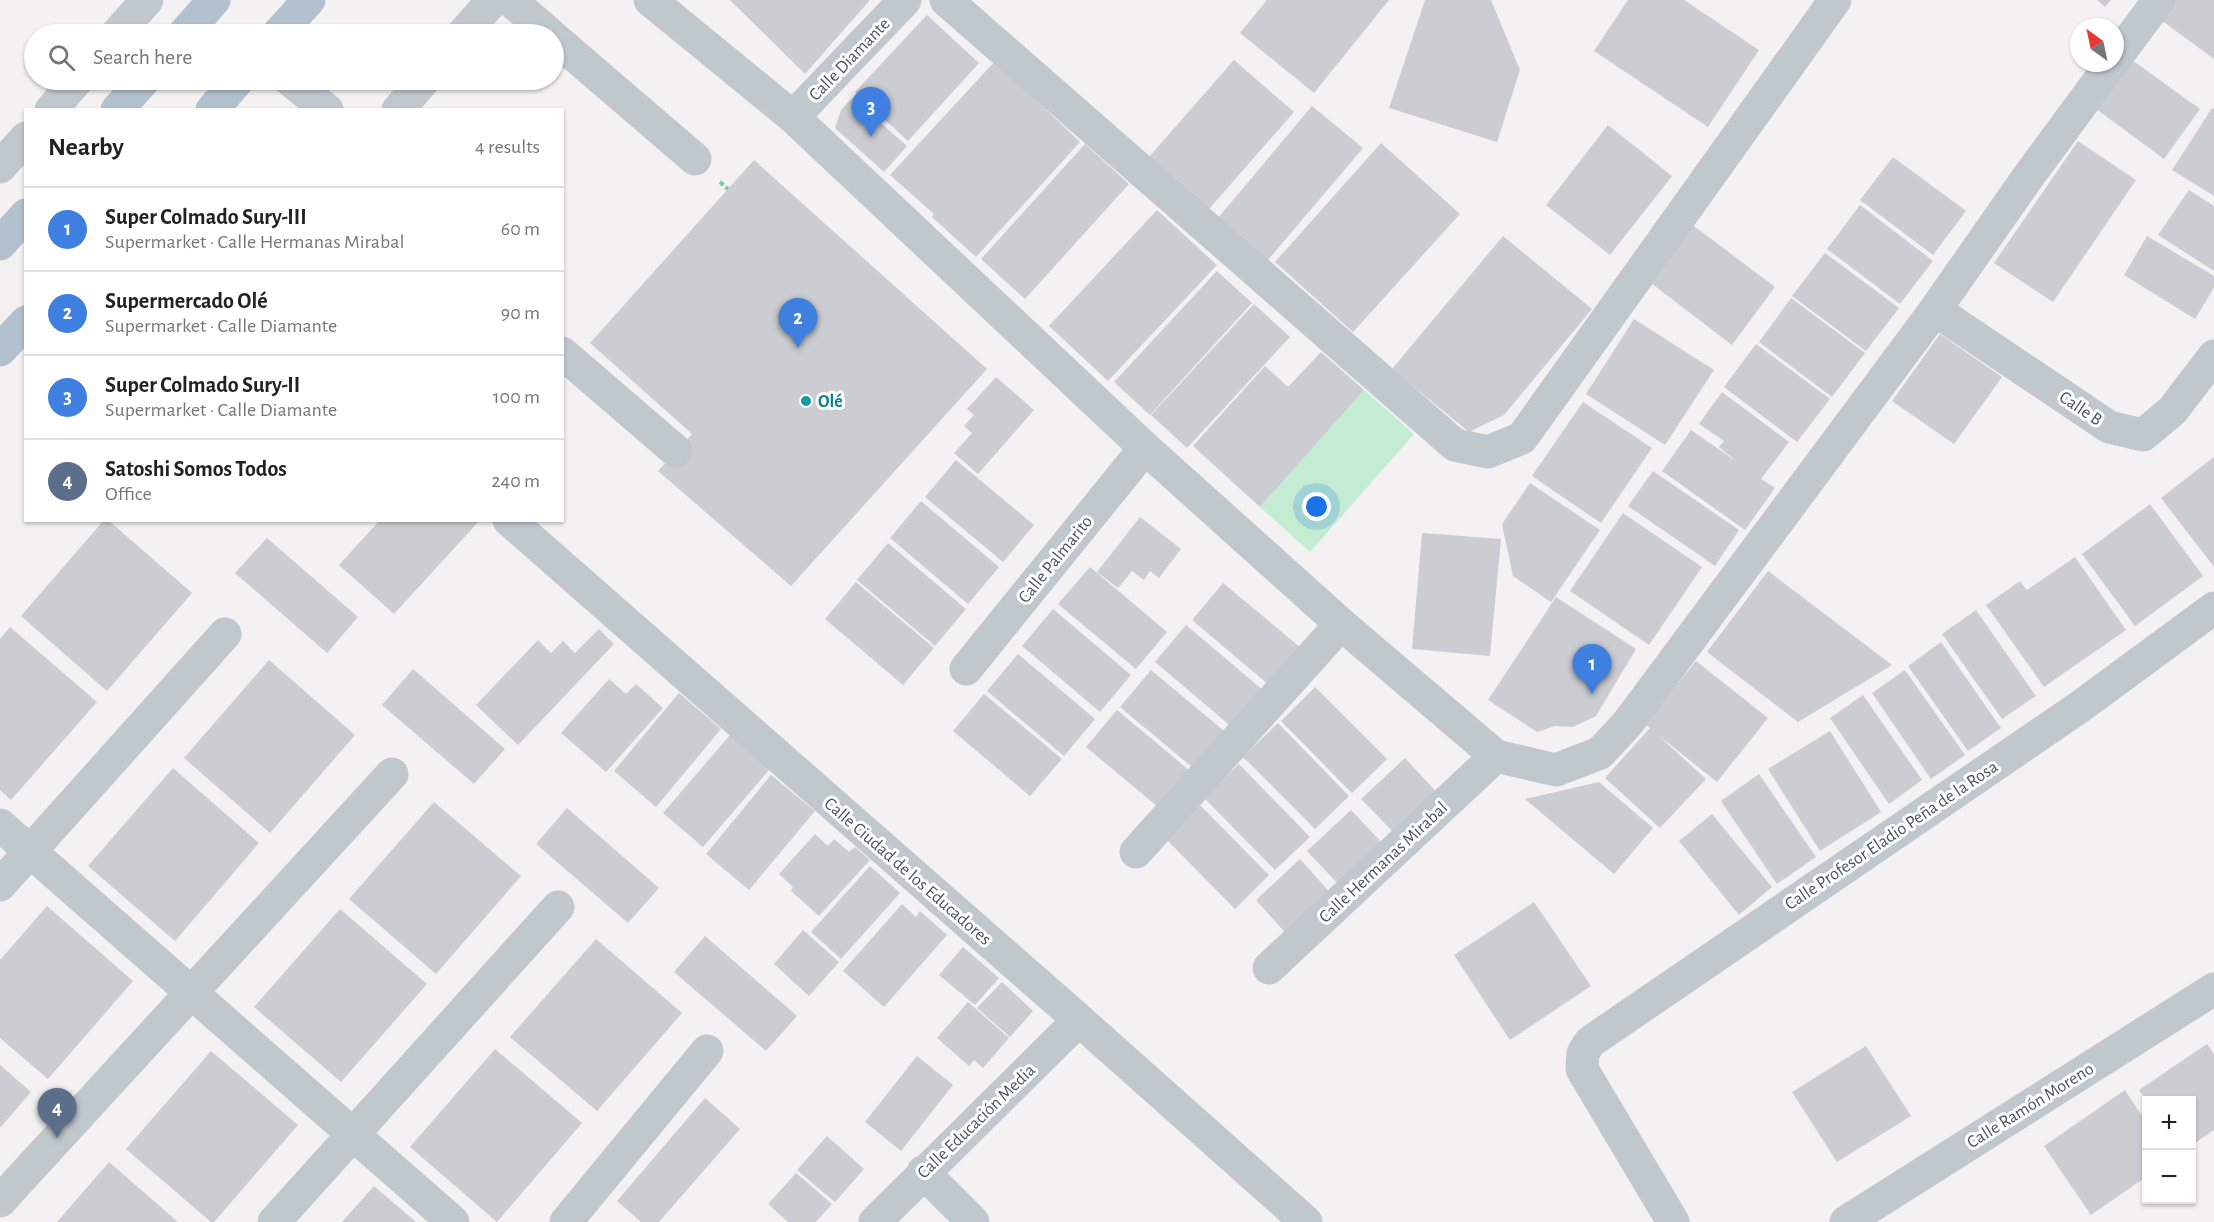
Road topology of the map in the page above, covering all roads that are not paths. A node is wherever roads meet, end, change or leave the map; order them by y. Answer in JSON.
{"nodes":[{"id":1,"x":147,"y":0,"type":"edge"},
{"id":2,"x":214,"y":0,"type":"edge"},
{"id":3,"x":309,"y":0,"type":"edge"},
{"id":4,"x":493,"y":0,"type":"edge"},
{"id":5,"x":510,"y":0,"type":"edge"},
{"id":6,"x":650,"y":0,"type":"edge"},
{"id":7,"x":905,"y":0,"type":"edge"},
{"id":8,"x":946,"y":0,"type":"edge"},
{"id":9,"x":1835,"y":0,"type":"edge"},
{"id":10,"x":2159,"y":0,"type":"edge"},
{"id":11,"x":126,"y":24,"type":"edge"},
{"id":12,"x":193,"y":24,"type":"edge"},
{"id":13,"x":287,"y":24,"type":"edge"},
{"id":14,"x":472,"y":24,"type":"edge"},
{"id":15,"x":538,"y":24,"type":"edge"},
{"id":16,"x":564,"y":47,"type":"edge"},
{"id":17,"x":2124,"y":47,"type":"edge"},
{"id":18,"x":2105,"y":72,"type":"edge"},
{"id":19,"x":68,"y":90,"type":"edge"},
{"id":20,"x":135,"y":90,"type":"edge"},
{"id":21,"x":229,"y":90,"type":"edge"},
{"id":22,"x":302,"y":90,"type":"edge"},
{"id":23,"x":415,"y":90,"type":"edge"},
{"id":24,"x":53,"y":108,"type":"edge"},
{"id":25,"x":119,"y":108,"type":"edge"},
{"id":26,"x":214,"y":108,"type":"edge"},
{"id":27,"x":325,"y":108,"type":"edge"},
{"id":28,"x":400,"y":108,"type":"edge"},
{"id":29,"x":793,"y":117,"type":"junction"},
{"id":30,"x":24,"y":140,"type":"edge"},
{"id":31,"x":695,"y":159,"type":"dead end"},
{"id":32,"x":0,"y":167,"type":"edge"},
{"id":33,"x":24,"y":217,"type":"edge"},
{"id":34,"x":0,"y":244,"type":"edge"},
{"id":35,"x":1935,"y":310,"type":"junction"},
{"id":36,"x":24,"y":324,"type":"edge"},
{"id":37,"x":0,"y":350,"type":"edge"},
{"id":38,"x":564,"y":355,"type":"edge"},
{"id":39,"x":2214,"y":356,"type":"edge"},
{"id":40,"x":1145,"y":448,"type":"junction"},
{"id":41,"x":676,"y":451,"type":"dead end"},
{"id":42,"x":511,"y":522,"type":"edge"},
{"id":43,"x":2214,"y":608,"type":"edge"},
{"id":44,"x":1341,"y":624,"type":"junction"},
{"id":45,"x":225,"y":634,"type":"dead end"},
{"id":46,"x":966,"y":669,"type":"dead end"},
{"id":47,"x":1496,"y":756,"type":"junction"},
{"id":48,"x":392,"y":774,"type":"dead end"},
{"id":49,"x":0,"y":825,"type":"edge"},
{"id":50,"x":30,"y":851,"type":"junction"},
{"id":51,"x":1136,"y":852,"type":"dead end"},
{"id":52,"x":0,"y":885,"type":"edge"},
{"id":53,"x":558,"y":908,"type":"dead end"},
{"id":54,"x":1269,"y":968,"type":"dead end"},
{"id":55,"x":2214,"y":989,"type":"edge"},
{"id":56,"x":190,"y":991,"type":"junction"},
{"id":57,"x":1079,"y":1020,"type":"junction"},
{"id":58,"x":707,"y":1051,"type":"dead end"},
{"id":59,"x":353,"y":1134,"type":"junction"},
{"id":60,"x":923,"y":1172,"type":"junction"},
{"id":61,"x":0,"y":1201,"type":"edge"},
{"id":62,"x":274,"y":1222,"type":"edge"},
{"id":63,"x":453,"y":1222,"type":"edge"},
{"id":64,"x":566,"y":1222,"type":"edge"},
{"id":65,"x":875,"y":1222,"type":"edge"},
{"id":66,"x":973,"y":1222,"type":"edge"},
{"id":67,"x":1306,"y":1222,"type":"edge"},
{"id":68,"x":1673,"y":1222,"type":"edge"},
{"id":69,"x":1846,"y":1222,"type":"edge"}],
"edges":[{"from":1,"to":11,"type":"street"},
{"from":2,"to":12,"type":"main road"},
{"from":3,"to":13,"type":"main road"},
{"from":4,"to":14,"type":"street"},
{"from":5,"to":15,"type":"street"},
{"from":6,"to":29,"type":"street"},
{"from":7,"to":29,"type":"street","name":"Calle Diamante"},
{"from":8,"to":9,"type":"street"},
{"from":10,"to":17,"type":"street"},
{"from":16,"to":31,"type":"street"},
{"from":18,"to":35,"type":"street"},
{"from":19,"to":24,"type":"street"},
{"from":20,"to":25,"type":"main road"},
{"from":21,"to":26,"type":"main road"},
{"from":22,"to":27,"type":"street"},
{"from":23,"to":28,"type":"street"},
{"from":29,"to":40,"type":"street"},
{"from":30,"to":32,"type":"street"},
{"from":33,"to":34,"type":"main road"},
{"from":35,"to":39,"type":"street","name":"Calle B"},
{"from":35,"to":47,"type":"street"},
{"from":36,"to":37,"type":"main road"},
{"from":38,"to":41,"type":"street"},
{"from":40,"to":44,"type":"street"},
{"from":40,"to":46,"type":"street","name":"Calle Palmarito"},
{"from":42,"to":57,"type":"street","name":"Calle Ciudad de los Educadores"},
{"from":43,"to":68,"type":"street","name":"Calle Profesor Eladio Peña de la Rosa"},
{"from":44,"to":47,"type":"street"},
{"from":44,"to":51,"type":"street"},
{"from":45,"to":50,"type":"street"},
{"from":47,"to":54,"type":"street","name":"Calle Hermanas Mirabal"},
{"from":48,"to":56,"type":"street"},
{"from":49,"to":50,"type":"street"},
{"from":50,"to":52,"type":"street"},
{"from":50,"to":56,"type":"street"},
{"from":53,"to":59,"type":"street"},
{"from":55,"to":69,"type":"street","name":"Calle Ramón Moreno"},
{"from":56,"to":59,"type":"street"},
{"from":56,"to":61,"type":"street"},
{"from":57,"to":60,"type":"street","name":"Calle Educación Media"},
{"from":57,"to":67,"type":"street","name":"Calle Ciudad de los Educadores"},
{"from":58,"to":64,"type":"street"},
{"from":59,"to":62,"type":"street"},
{"from":59,"to":63,"type":"street"},
{"from":60,"to":65,"type":"street","name":"Calle Educación Media"},
{"from":60,"to":66,"type":"street"}]}
